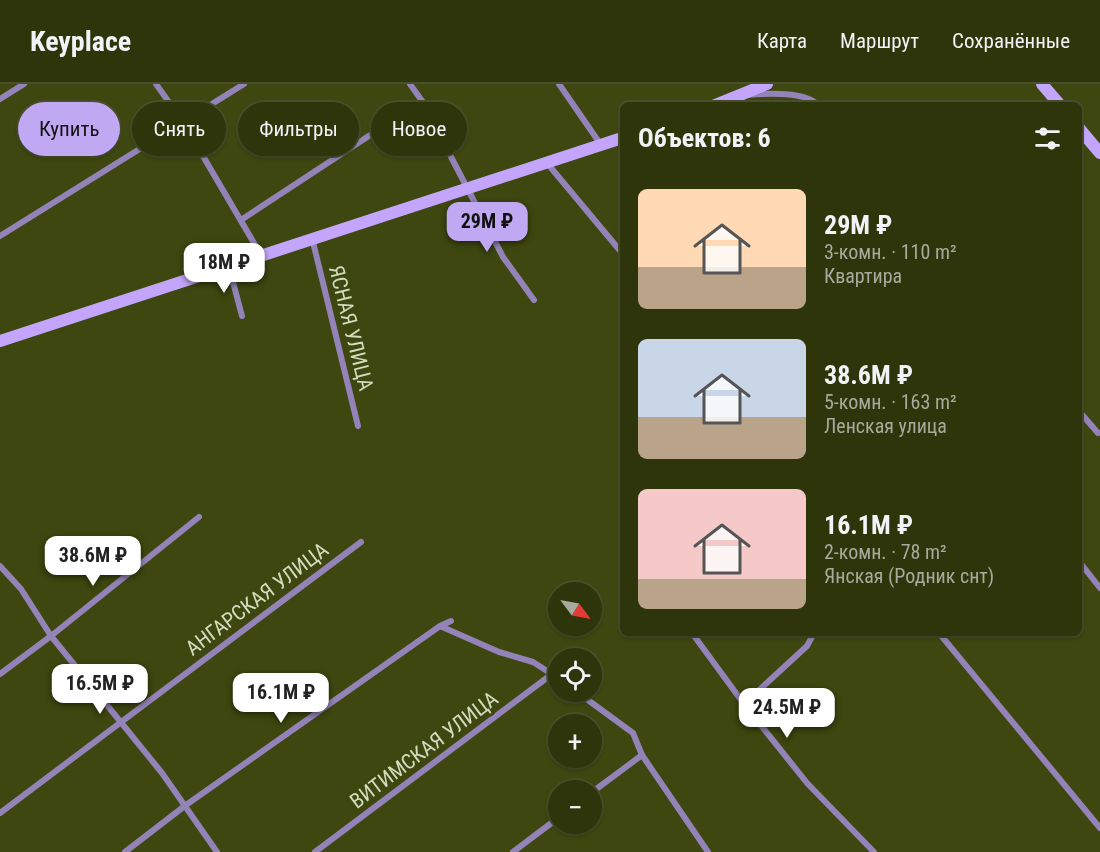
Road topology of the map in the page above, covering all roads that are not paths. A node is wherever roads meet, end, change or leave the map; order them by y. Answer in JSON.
{"nodes":[{"id":1,"x":24,"y":84,"type":"edge"},
{"id":2,"x":156,"y":84,"type":"edge"},
{"id":3,"x":244,"y":84,"type":"edge"},
{"id":4,"x":410,"y":84,"type":"edge"},
{"id":5,"x":559,"y":84,"type":"edge"},
{"id":6,"x":768,"y":84,"type":"edge"},
{"id":7,"x":1042,"y":84,"type":"edge"},
{"id":8,"x":0,"y":99,"type":"edge"},
{"id":9,"x":742,"y":100,"type":"edge"},
{"id":10,"x":422,"y":101,"type":"junction"},
{"id":11,"x":169,"y":102,"type":"edge"},
{"id":12,"x":215,"y":102,"type":"edge"},
{"id":13,"x":816,"y":102,"type":"edge"},
{"id":14,"x":1057,"y":102,"type":"edge"},
{"id":15,"x":1082,"y":132,"type":"edge"},
{"id":16,"x":620,"y":139,"type":"edge"},
{"id":17,"x":601,"y":146,"type":"junction"},
{"id":18,"x":1100,"y":153,"type":"edge"},
{"id":19,"x":132,"y":154,"type":"edge"},
{"id":20,"x":203,"y":156,"type":"edge"},
{"id":21,"x":547,"y":163,"type":"junction"},
{"id":22,"x":468,"y":189,"type":"junction"},
{"id":23,"x":241,"y":220,"type":"junction"},
{"id":24,"x":0,"y":236,"type":"edge"},
{"id":25,"x":312,"y":238,"type":"junction"},
{"id":26,"x":620,"y":251,"type":"edge"},
{"id":27,"x":261,"y":255,"type":"junction"},
{"id":28,"x":229,"y":267,"type":"junction"},
{"id":29,"x":534,"y":300,"type":"dead end"},
{"id":30,"x":242,"y":316,"type":"dead end"},
{"id":31,"x":0,"y":341,"type":"edge"},
{"id":32,"x":1082,"y":415,"type":"edge"},
{"id":33,"x":358,"y":426,"type":"dead end"},
{"id":34,"x":1098,"y":433,"type":"dead end"},
{"id":35,"x":199,"y":518,"type":"dead end"},
{"id":36,"x":361,"y":542,"type":"dead end"},
{"id":37,"x":1082,"y":565,"type":"edge"},
{"id":38,"x":0,"y":566,"type":"edge"},
{"id":39,"x":1100,"y":588,"type":"edge"},
{"id":40,"x":452,"y":621,"type":"dead end"},
{"id":41,"x":440,"y":626,"type":"junction"},
{"id":42,"x":51,"y":636,"type":"junction"},
{"id":43,"x":694,"y":636,"type":"edge"},
{"id":44,"x":812,"y":636,"type":"edge"},
{"id":45,"x":941,"y":636,"type":"edge"},
{"id":46,"x":548,"y":672,"type":"edge"},
{"id":47,"x":0,"y":674,"type":"edge"},
{"id":48,"x":548,"y":681,"type":"edge"},
{"id":49,"x":591,"y":702,"type":"edge"},
{"id":50,"x":744,"y":704,"type":"junction"},
{"id":51,"x":121,"y":723,"type":"junction"},
{"id":52,"x":642,"y":755,"type":"junction"},
{"id":53,"x":602,"y":785,"type":"edge"},
{"id":54,"x":186,"y":805,"type":"junction"},
{"id":55,"x":0,"y":813,"type":"edge"},
{"id":56,"x":548,"y":826,"type":"edge"},
{"id":57,"x":1100,"y":828,"type":"edge"},
{"id":58,"x":125,"y":852,"type":"edge"},
{"id":59,"x":217,"y":852,"type":"edge"},
{"id":60,"x":315,"y":852,"type":"edge"},
{"id":61,"x":513,"y":852,"type":"edge"},
{"id":62,"x":707,"y":852,"type":"edge"},
{"id":63,"x":874,"y":852,"type":"edge"}],
"edges":[{"from":1,"to":8,"type":"street"},
{"from":2,"to":11,"type":"street"},
{"from":3,"to":12,"type":"street"},
{"from":4,"to":10,"type":"street"},
{"from":5,"to":17,"type":"street"},
{"from":6,"to":9,"type":"street"},
{"from":7,"to":14,"type":"street"},
{"from":9,"to":13,"type":"street"},
{"from":10,"to":22,"type":"street"},
{"from":10,"to":23,"type":"street"},
{"from":15,"to":18,"type":"street"},
{"from":16,"to":17,"type":"street"},
{"from":17,"to":21,"type":"street"},
{"from":19,"to":24,"type":"street"},
{"from":20,"to":23,"type":"street"},
{"from":21,"to":22,"type":"street"},
{"from":21,"to":26,"type":"street"},
{"from":22,"to":25,"type":"street"},
{"from":22,"to":29,"type":"street"},
{"from":23,"to":27,"type":"street"},
{"from":25,"to":27,"type":"street"},
{"from":25,"to":33,"type":"street","name":"ЯСНАЯ УЛИЦА"},
{"from":27,"to":28,"type":"street"},
{"from":28,"to":30,"type":"street"},
{"from":28,"to":31,"type":"street"},
{"from":32,"to":34,"type":"street"},
{"from":35,"to":42,"type":"street"},
{"from":36,"to":51,"type":"street","name":"АНГАРСКАЯ УЛИЦА"},
{"from":37,"to":39,"type":"street"},
{"from":38,"to":42,"type":"street"},
{"from":40,"to":41,"type":"street"},
{"from":41,"to":46,"type":"street"},
{"from":41,"to":54,"type":"street"},
{"from":42,"to":47,"type":"street"},
{"from":42,"to":51,"type":"street"},
{"from":43,"to":50,"type":"street"},
{"from":44,"to":50,"type":"street"},
{"from":45,"to":57,"type":"street"},
{"from":48,"to":60,"type":"street","name":"ВИТИМСКАЯ УЛИЦА"},
{"from":49,"to":52,"type":"street"},
{"from":50,"to":63,"type":"street"},
{"from":51,"to":54,"type":"street"},
{"from":51,"to":55,"type":"street","name":"АНГАРСКАЯ УЛИЦА"},
{"from":52,"to":53,"type":"street"},
{"from":52,"to":62,"type":"street"},
{"from":54,"to":58,"type":"street"},
{"from":54,"to":59,"type":"street"},
{"from":56,"to":61,"type":"street"}]}
